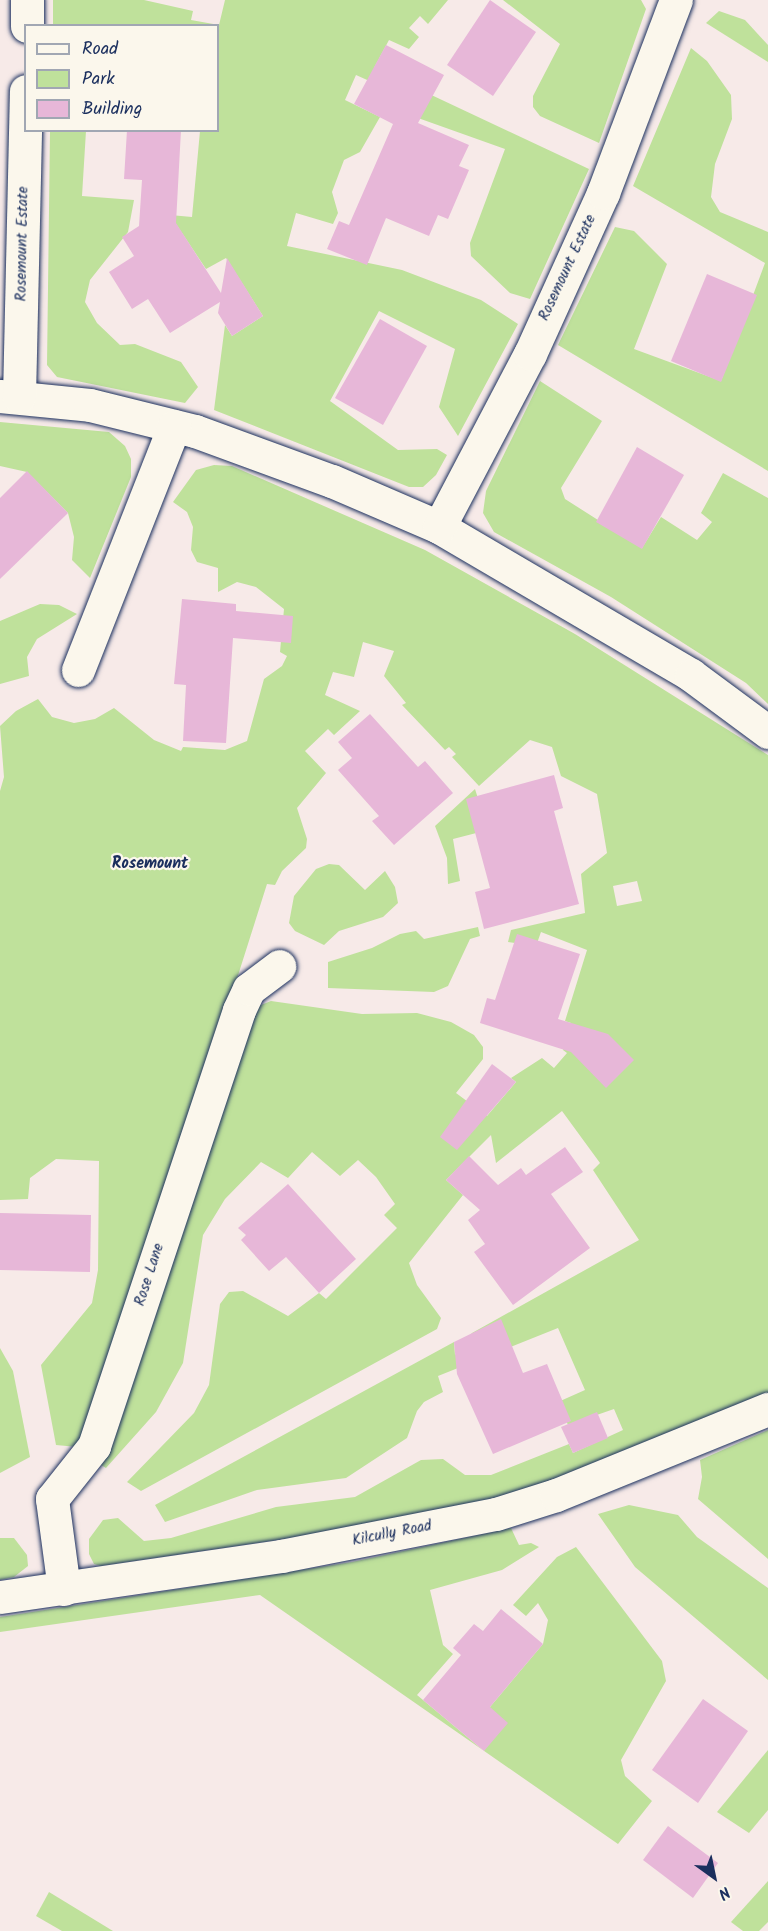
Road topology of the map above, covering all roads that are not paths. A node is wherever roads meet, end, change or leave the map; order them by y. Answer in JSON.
{"nodes":[{"id":1,"x":27,"y":0,"type":"edge"},
{"id":2,"x":676,"y":0,"type":"edge"},
{"id":3,"x":27,"y":24,"type":"edge"},
{"id":4,"x":24,"y":127,"type":"edge"},
{"id":5,"x":9,"y":397,"type":"edge"},
{"id":6,"x":174,"y":426,"type":"junction"},
{"id":7,"x":439,"y":527,"type":"junction"},
{"id":8,"x":78,"y":670,"type":"dead end"},
{"id":9,"x":768,"y":732,"type":"edge"},
{"id":10,"x":279,"y":966,"type":"dead end"},
{"id":11,"x":768,"y":1408,"type":"edge"},
{"id":12,"x":64,"y":1589,"type":"junction"},
{"id":13,"x":0,"y":1597,"type":"edge"}],
"edges":[{"from":1,"to":3,"type":"street"},
{"from":2,"to":7,"type":"street","name":"Rosemount Estate"},
{"from":4,"to":5,"type":"street","name":"Rosemount Estate"},
{"from":5,"to":6,"type":"street","name":"Rosemount Estate"},
{"from":6,"to":7,"type":"street","name":"Rosemount Estate"},
{"from":6,"to":8,"type":"street"},
{"from":7,"to":9,"type":"street","name":"Rosemount Estate"},
{"from":10,"to":12,"type":"street","name":"Rose Lane"},
{"from":11,"to":12,"type":"street","name":"Kilcully Road"},
{"from":12,"to":13,"type":"street","name":"Kilcully Road"}]}
